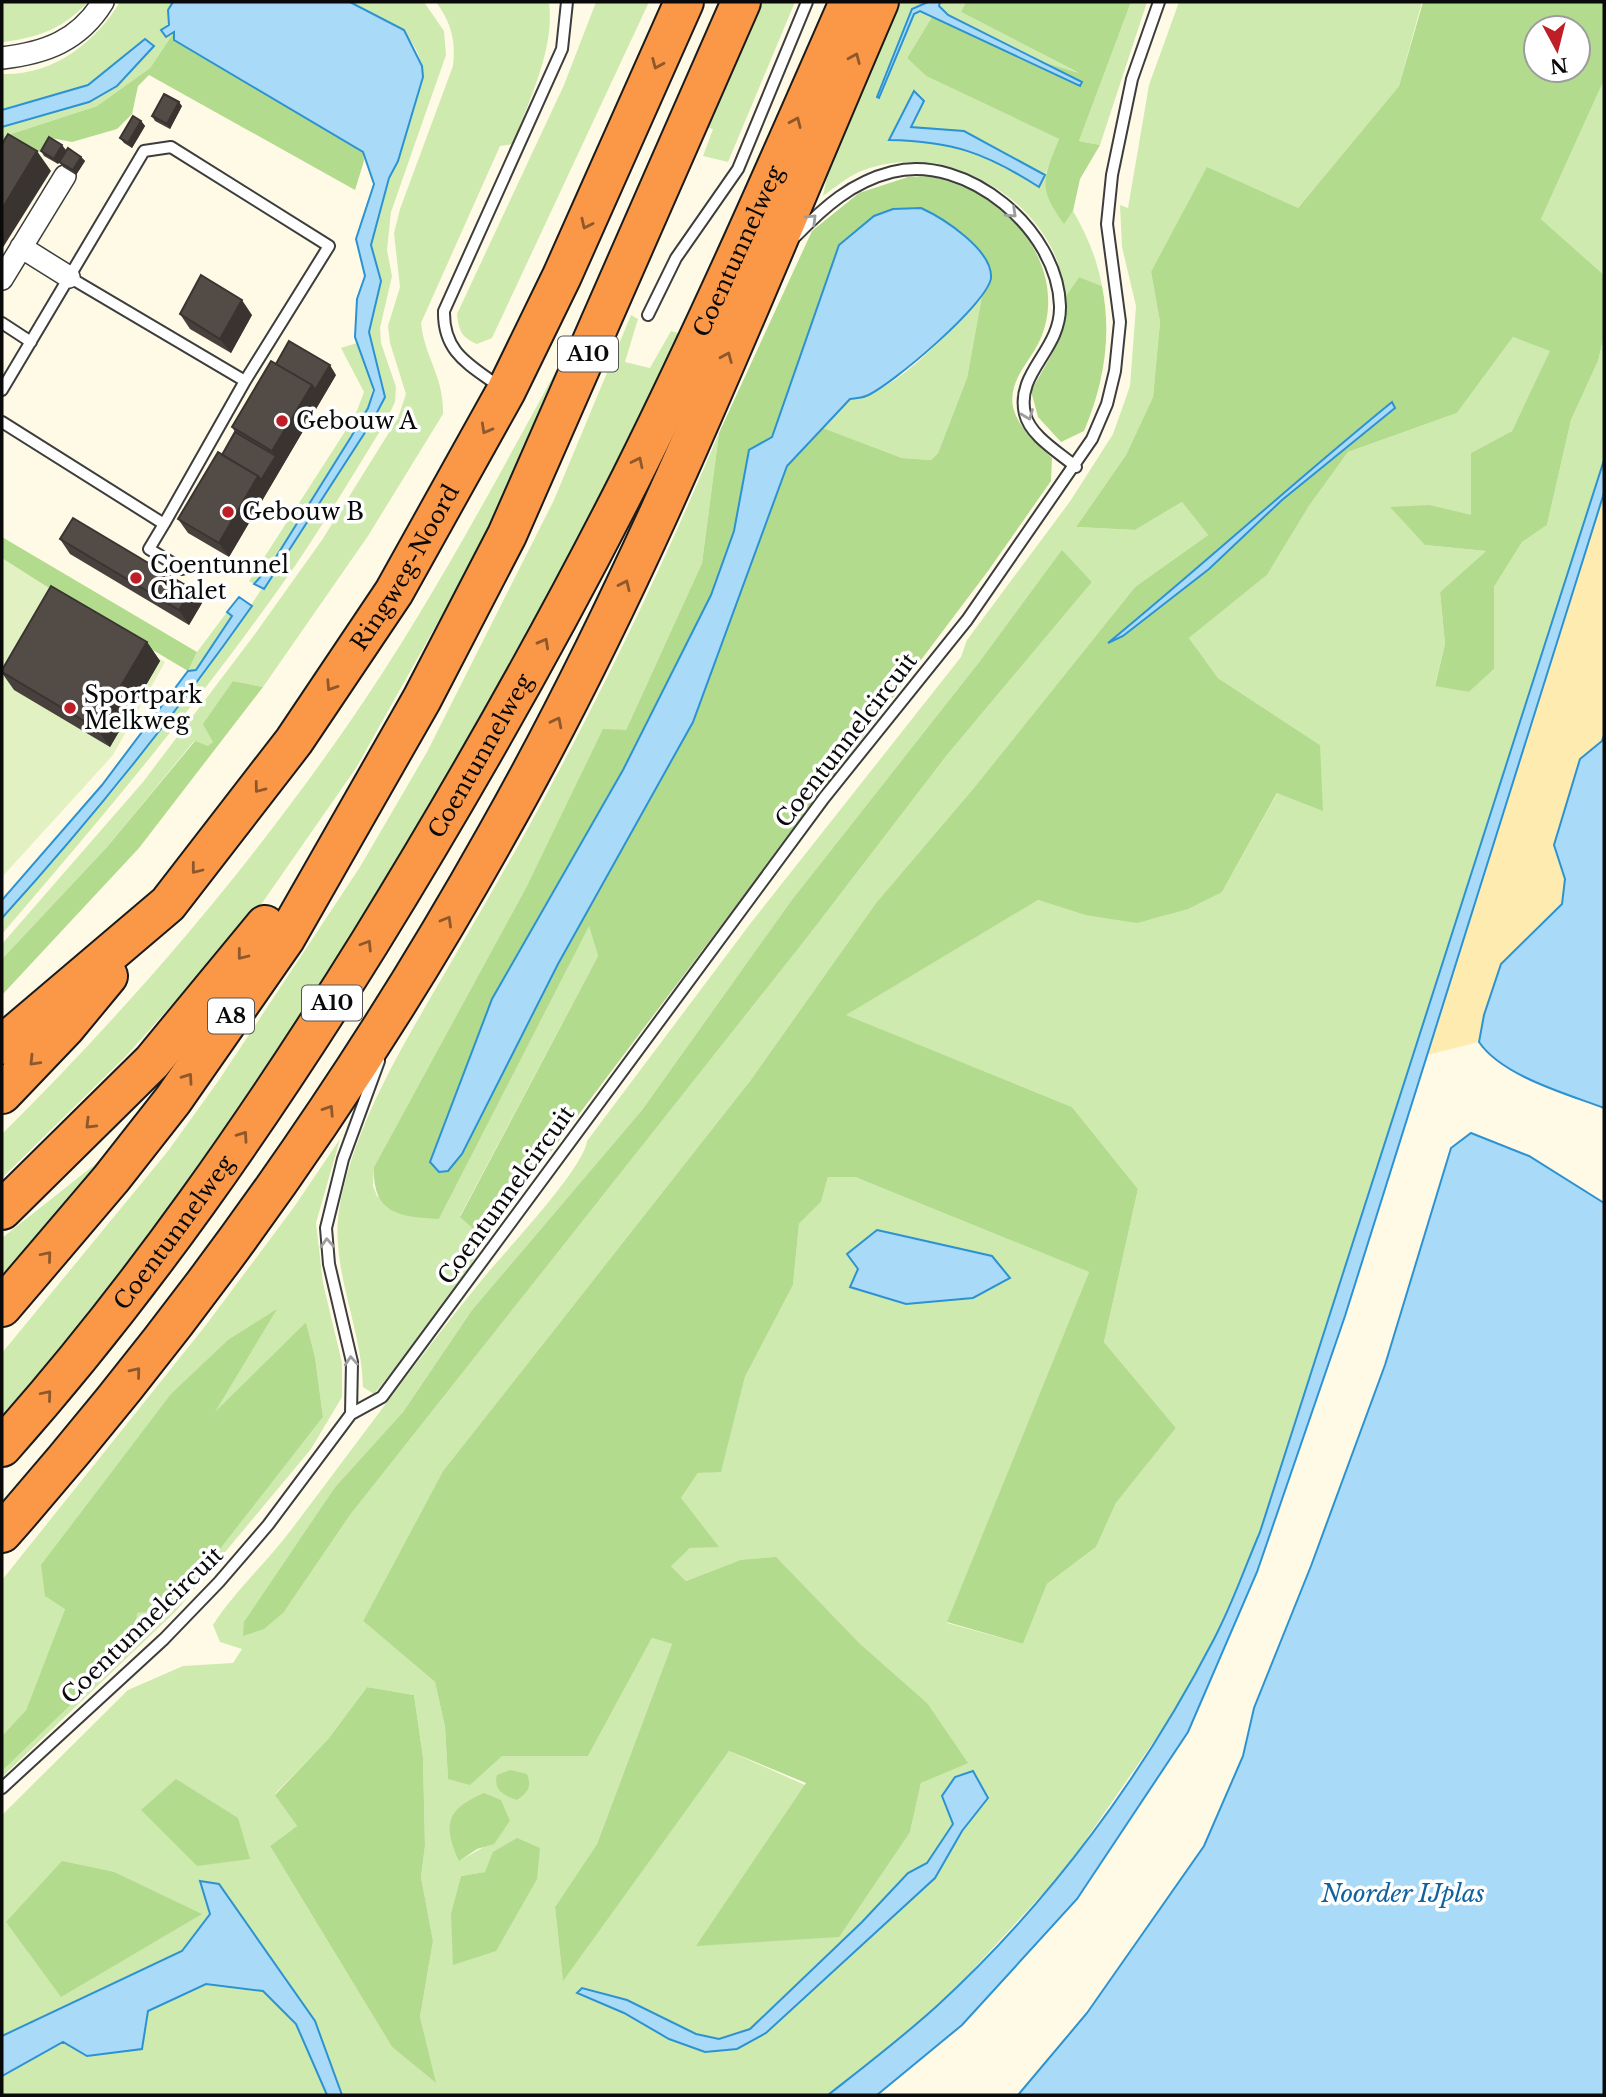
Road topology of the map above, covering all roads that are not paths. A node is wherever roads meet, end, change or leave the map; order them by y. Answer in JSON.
{"nodes":[{"id":1,"x":103,"y":2,"type":"edge"},
{"id":2,"x":567,"y":2,"type":"edge"},
{"id":3,"x":684,"y":2,"type":"edge"},
{"id":4,"x":741,"y":2,"type":"edge"},
{"id":5,"x":807,"y":2,"type":"edge"},
{"id":6,"x":849,"y":2,"type":"edge"},
{"id":7,"x":879,"y":2,"type":"edge"},
{"id":8,"x":1158,"y":2,"type":"edge"},
{"id":9,"x":2,"y":58,"type":"edge"},
{"id":10,"x":65,"y":176,"type":"dead end"},
{"id":11,"x":21,"y":247,"type":"junction"},
{"id":12,"x":764,"y":268,"type":"junction"},
{"id":13,"x":69,"y":278,"type":"junction"},
{"id":14,"x":2,"y":279,"type":"edge"},
{"id":15,"x":648,"y":315,"type":"dead end"},
{"id":16,"x":2,"y":323,"type":"edge"},
{"id":17,"x":31,"y":342,"type":"junction"},
{"id":18,"x":245,"y":381,"type":"junction"},
{"id":19,"x":2,"y":390,"type":"edge"},
{"id":20,"x":506,"y":391,"type":"junction"},
{"id":21,"x":2,"y":422,"type":"edge"},
{"id":22,"x":1076,"y":467,"type":"junction"},
{"id":23,"x":164,"y":524,"type":"junction"},
{"id":24,"x":182,"y":569,"type":"dead end"},
{"id":25,"x":422,"y":699,"type":"junction"},
{"id":26,"x":168,"y":904,"type":"junction"},
{"id":27,"x":401,"y":1001,"type":"junction"},
{"id":28,"x":2,"y":1045,"type":"edge"},
{"id":29,"x":2,"y":1094,"type":"edge"},
{"id":30,"x":2,"y":1210,"type":"edge"},
{"id":31,"x":2,"y":1307,"type":"edge"},
{"id":32,"x":351,"y":1414,"type":"junction"},
{"id":33,"x":78,"y":1444,"type":"junction"},
{"id":34,"x":2,"y":1447,"type":"edge"},
{"id":35,"x":2,"y":1502,"type":"edge"},
{"id":36,"x":2,"y":1533,"type":"edge"},
{"id":37,"x":2,"y":1788,"type":"edge"}],
"edges":[{"from":1,"to":9,"type":"street"},
{"from":2,"to":20,"type":"lane"},
{"from":3,"to":20,"type":"highway","name":"Ringweg-Noord","number":"A10","one_way":true},
{"from":4,"to":25,"type":"highway","number":"A10"},
{"from":5,"to":15,"type":"lane"},
{"from":34,"to":6,"type":"highway","name":"Coentunnelweg","number":"A10","one_way":true},
{"from":12,"to":7,"type":"highway","number":"A10","one_way":true},
{"from":8,"to":22,"type":"lane","name":"Coentunnelcircuit"},
{"from":10,"to":11,"type":"street"},
{"from":11,"to":13,"type":"street"},
{"from":11,"to":14,"type":"street"},
{"from":12,"to":22,"type":"lane","one_way":true},
{"from":27,"to":12,"type":"highway","number":"A10","one_way":true},
{"from":13,"to":17,"type":"lane"},
{"from":13,"to":18,"type":"lane"},
{"from":13,"to":18,"type":"lane"},
{"from":16,"to":17,"type":"lane"},
{"from":17,"to":19,"type":"lane"},
{"from":18,"to":23,"type":"lane"},
{"from":20,"to":26,"type":"highway","name":"Ringweg-Noord","number":"A10","one_way":true},
{"from":21,"to":23,"type":"lane"},
{"from":22,"to":32,"type":"lane","name":"Coentunnelcircuit"},
{"from":23,"to":24,"type":"lane"},
{"from":25,"to":30,"type":"highway","number":"A10","one_way":true},
{"from":31,"to":25,"type":"highway","number":"A8","one_way":true},
{"from":26,"to":28,"type":"highway","name":"Ringweg-Noord","number":"A10"},
{"from":26,"to":29,"type":"highway","one_way":true},
{"from":32,"to":27,"type":"lane","one_way":true},
{"from":33,"to":27,"type":"highway","number":"A10","one_way":true},
{"from":32,"to":37,"type":"lane","name":"Coentunnelcircuit"},
{"from":33,"to":35,"type":"highway","number":"A10"},
{"from":33,"to":36,"type":"highway"}]}
